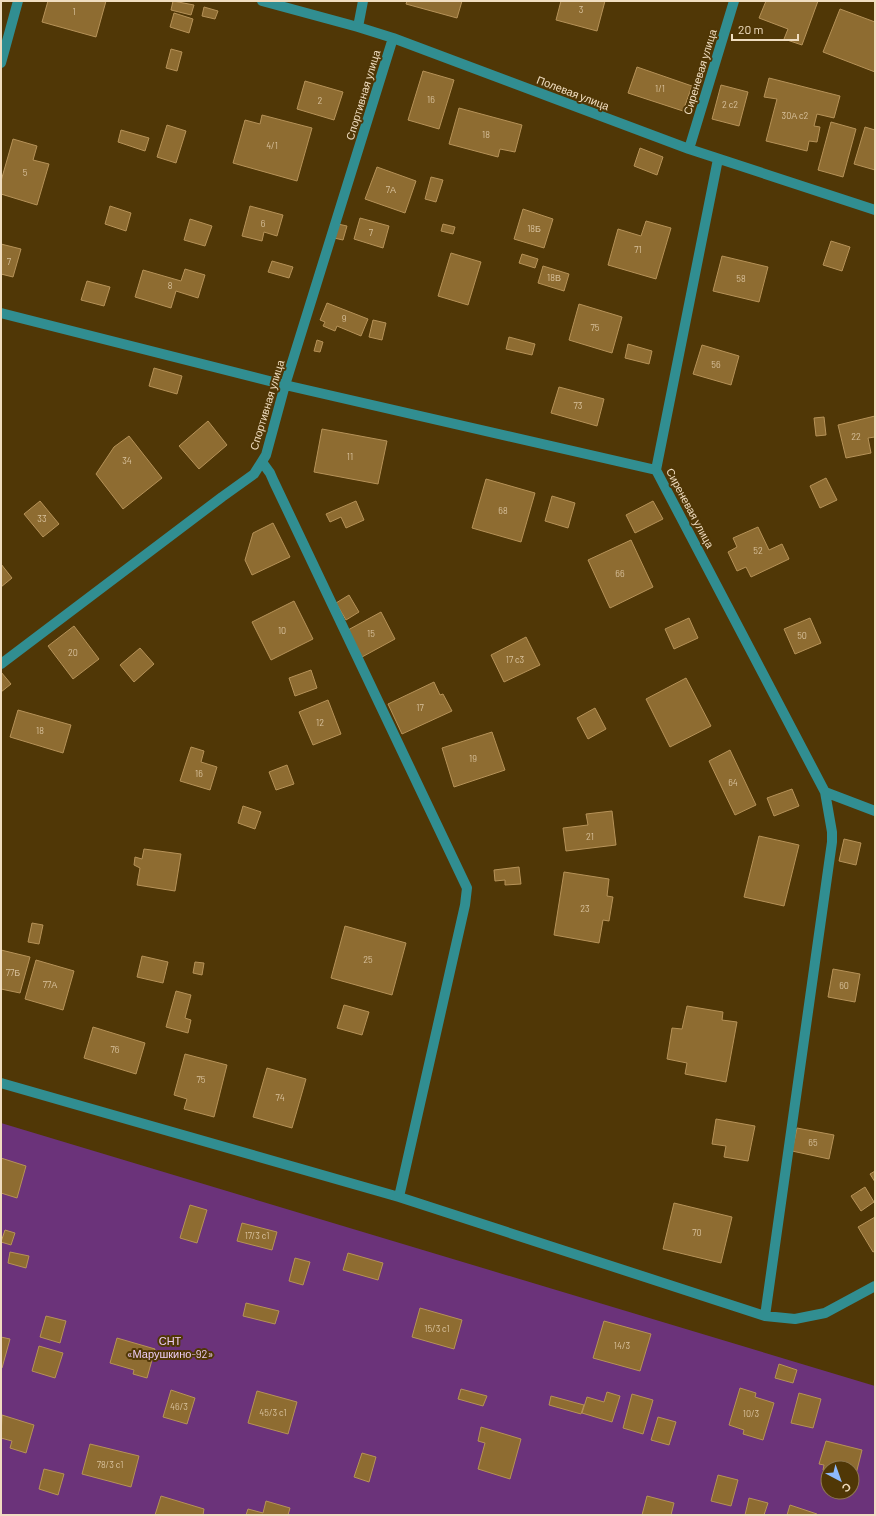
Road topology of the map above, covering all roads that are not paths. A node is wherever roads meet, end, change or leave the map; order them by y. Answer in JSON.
{"nodes":[{"id":1,"x":18,"y":1,"type":"edge"},
{"id":2,"x":262,"y":1,"type":"edge"},
{"id":3,"x":363,"y":1,"type":"edge"},
{"id":4,"x":734,"y":1,"type":"edge"},
{"id":5,"x":358,"y":27,"type":"junction"},
{"id":6,"x":393,"y":38,"type":"junction"},
{"id":7,"x":1,"y":63,"type":"edge"},
{"id":8,"x":689,"y":149,"type":"junction"},
{"id":9,"x":718,"y":159,"type":"junction"},
{"id":10,"x":875,"y":210,"type":"edge"},
{"id":11,"x":1,"y":313,"type":"edge"},
{"id":12,"x":285,"y":385,"type":"junction"},
{"id":13,"x":262,"y":462,"type":"junction"},
{"id":14,"x":656,"y":470,"type":"junction"},
{"id":15,"x":1,"y":664,"type":"edge"},
{"id":16,"x":825,"y":792,"type":"junction"},
{"id":17,"x":875,"y":811,"type":"edge"},
{"id":18,"x":1,"y":1083,"type":"edge"},
{"id":19,"x":399,"y":1197,"type":"junction"},
{"id":20,"x":875,"y":1286,"type":"edge"},
{"id":21,"x":765,"y":1316,"type":"junction"}],
"edges":[{"from":1,"to":7,"type":"street"},
{"from":2,"to":5,"type":"street","name":"Полевая улица"},
{"from":3,"to":5,"type":"street"},
{"from":4,"to":8,"type":"street","name":"Сиреневая улица"},
{"from":5,"to":6,"type":"street","name":"Полевая улица"},
{"from":6,"to":8,"type":"street","name":"Полевая улица"},
{"from":6,"to":12,"type":"street","name":"Спортивная улица"},
{"from":8,"to":9,"type":"street","name":"Полевая улица"},
{"from":9,"to":10,"type":"street","name":"Полевая улица"},
{"from":9,"to":14,"type":"street","name":"Сиреневая улица"},
{"from":11,"to":12,"type":"street"},
{"from":12,"to":13,"type":"street","name":"Спортивная улица"},
{"from":12,"to":14,"type":"street"},
{"from":13,"to":15,"type":"street","name":"Спортивная улица"},
{"from":13,"to":19,"type":"street"},
{"from":14,"to":16,"type":"street","name":"Сиреневая улица"},
{"from":16,"to":17,"type":"street"},
{"from":16,"to":21,"type":"street","name":"Сиреневая улица"},
{"from":18,"to":19,"type":"street"},
{"from":19,"to":21,"type":"street"},
{"from":20,"to":21,"type":"street"}]}
